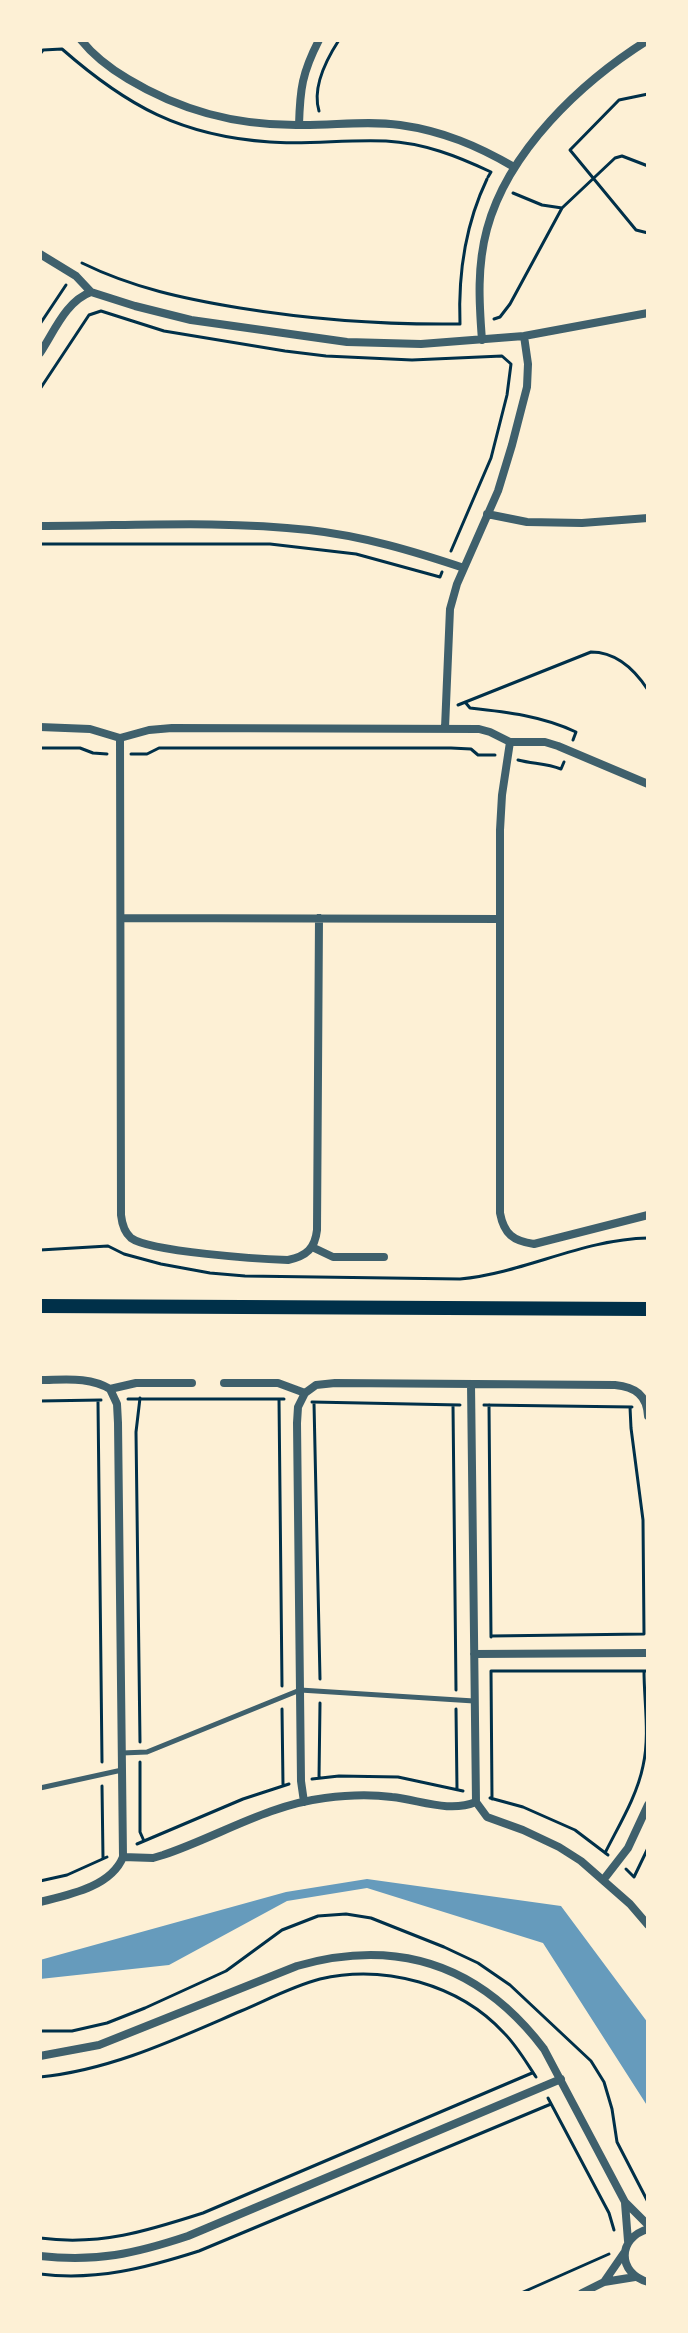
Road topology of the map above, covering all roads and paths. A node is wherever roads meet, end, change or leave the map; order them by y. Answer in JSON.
{"nodes":[{"id":1,"x":319,"y":40,"type":"edge"},
{"id":2,"x":339,"y":40,"type":"edge"},
{"id":3,"x":648,"y":40,"type":"edge"},
{"id":4,"x":80,"y":41,"type":"edge"},
{"id":5,"x":648,"y":94,"type":"edge"},
{"id":6,"x":299,"y":125,"type":"junction"},
{"id":7,"x":319,"y":125,"type":"junction"},
{"id":8,"x":320,"y":143,"type":"dead end"},
{"id":9,"x":648,"y":166,"type":"edge"},
{"id":10,"x":514,"y":167,"type":"junction"},
{"id":11,"x":594,"y":178,"type":"junction"},
{"id":12,"x":487,"y":179,"type":"dead end"},
{"id":13,"x":502,"y":188,"type":"junction"},
{"id":14,"x":562,"y":208,"type":"junction"},
{"id":15,"x":648,"y":233,"type":"edge"},
{"id":16,"x":40,"y":254,"type":"edge"},
{"id":17,"x":75,"y":260,"type":"dead end"},
{"id":18,"x":76,"y":276,"type":"junction"},
{"id":19,"x":91,"y":292,"type":"junction"},
{"id":20,"x":648,"y":313,"type":"edge"},
{"id":21,"x":480,"y":321,"type":"junction"},
{"id":22,"x":40,"y":324,"type":"edge"},
{"id":23,"x":460,"y":324,"type":"junction"},
{"id":24,"x":524,"y":336,"type":"junction"},
{"id":25,"x":482,"y":340,"type":"junction"},
{"id":26,"x":40,"y":353,"type":"edge"},
{"id":27,"x":40,"y":389,"type":"edge"},
{"id":28,"x":487,"y":514,"type":"junction"},
{"id":29,"x":648,"y":518,"type":"edge"},
{"id":30,"x":40,"y":526,"type":"edge"},
{"id":31,"x":40,"y":544,"type":"edge"},
{"id":32,"x":446,"y":562,"type":"junction"},
{"id":33,"x":464,"y":568,"type":"junction"},
{"id":34,"x":648,"y":690,"type":"edge"},
{"id":35,"x":465,"y":702,"type":"junction"},
{"id":36,"x":446,"y":705,"type":"junction"},
{"id":37,"x":40,"y":727,"type":"edge"},
{"id":38,"x":445,"y":728,"type":"junction"},
{"id":39,"x":120,"y":738,"type":"junction"},
{"id":40,"x":510,"y":742,"type":"junction"},
{"id":41,"x":40,"y":748,"type":"edge"},
{"id":42,"x":569,"y":750,"type":"junction"},
{"id":43,"x":121,"y":754,"type":"junction"},
{"id":44,"x":508,"y":758,"type":"junction"},
{"id":45,"x":648,"y":784,"type":"edge"},
{"id":46,"x":121,"y":918,"type":"junction"},
{"id":47,"x":319,"y":918,"type":"junction"},
{"id":48,"x":500,"y":919,"type":"junction"},
{"id":49,"x":648,"y":1215,"type":"edge"},
{"id":50,"x":312,"y":1247,"type":"junction"},
{"id":51,"x":384,"y":1257,"type":"dead end"},
{"id":52,"x":40,"y":1306,"type":"edge"},
{"id":53,"x":648,"y":1309,"type":"edge"},
{"id":54,"x":40,"y":1380,"type":"edge"},
{"id":55,"x":192,"y":1383,"type":"dead end"},
{"id":56,"x":224,"y":1383,"type":"dead end"},
{"id":57,"x":471,"y":1384,"type":"junction"},
{"id":58,"x":110,"y":1389,"type":"junction"},
{"id":59,"x":302,"y":1396,"type":"junction"},
{"id":60,"x":140,"y":1398,"type":"junction"},
{"id":61,"x":279,"y":1399,"type":"junction"},
{"id":62,"x":98,"y":1400,"type":"junction"},
{"id":63,"x":116,"y":1400,"type":"junction"},
{"id":64,"x":40,"y":1401,"type":"edge"},
{"id":65,"x":314,"y":1403,"type":"junction"},
{"id":66,"x":453,"y":1405,"type":"junction"},
{"id":67,"x":471,"y":1405,"type":"junction"},
{"id":68,"x":489,"y":1405,"type":"junction"},
{"id":69,"x":648,"y":1406,"type":"edge"},
{"id":70,"x":630,"y":1407,"type":"junction"},
{"id":71,"x":648,"y":1416,"type":"edge"},
{"id":72,"x":646,"y":1635,"type":"edge"},
{"id":73,"x":491,"y":1636,"type":"junction"},
{"id":74,"x":648,"y":1653,"type":"edge"},
{"id":75,"x":474,"y":1654,"type":"junction"},
{"id":76,"x":491,"y":1654,"type":"junction"},
{"id":77,"x":491,"y":1671,"type":"junction"},
{"id":78,"x":646,"y":1671,"type":"edge"},
{"id":79,"x":300,"y":1690,"type":"junction"},
{"id":80,"x":320,"y":1691,"type":"junction"},
{"id":81,"x":282,"y":1696,"type":"junction"},
{"id":82,"x":456,"y":1700,"type":"junction"},
{"id":83,"x":474,"y":1701,"type":"junction"},
{"id":84,"x":122,"y":1753,"type":"junction"},
{"id":85,"x":140,"y":1753,"type":"junction"},
{"id":86,"x":123,"y":1770,"type":"junction"},
{"id":87,"x":102,"y":1775,"type":"junction"},
{"id":88,"x":319,"y":1778,"type":"dead end"},
{"id":89,"x":283,"y":1785,"type":"dead end"},
{"id":90,"x":40,"y":1788,"type":"edge"},
{"id":91,"x":457,"y":1789,"type":"dead end"},
{"id":92,"x":304,"y":1802,"type":"junction"},
{"id":93,"x":476,"y":1802,"type":"junction"},
{"id":94,"x":648,"y":1805,"type":"edge"},
{"id":95,"x":144,"y":1841,"type":"dead end"},
{"id":96,"x":648,"y":1848,"type":"edge"},
{"id":97,"x":605,"y":1853,"type":"junction"},
{"id":98,"x":123,"y":1857,"type":"junction"},
{"id":99,"x":103,"y":1858,"type":"dead end"},
{"id":100,"x":619,"y":1862,"type":"junction"},
{"id":101,"x":604,"y":1879,"type":"junction"},
{"id":102,"x":40,"y":1902,"type":"edge"},
{"id":103,"x":648,"y":1925,"type":"edge"},
{"id":104,"x":40,"y":2031,"type":"edge"},
{"id":105,"x":40,"y":2056,"type":"edge"},
{"id":106,"x":533,"y":2073,"type":"junction"},
{"id":107,"x":40,"y":2077,"type":"edge"},
{"id":108,"x":561,"y":2079,"type":"junction"},
{"id":109,"x":543,"y":2088,"type":"junction"},
{"id":110,"x":551,"y":2104,"type":"junction"},
{"id":111,"x":625,"y":2202,"type":"junction"},
{"id":112,"x":648,"y":2202,"type":"edge"},
{"id":113,"x":648,"y":2227,"type":"edge"},
{"id":114,"x":615,"y":2234,"type":"dead end"},
{"id":115,"x":40,"y":2238,"type":"edge"},
{"id":116,"x":627,"y":2247,"type":"junction"},
{"id":117,"x":610,"y":2253,"type":"dead end"},
{"id":118,"x":40,"y":2256,"type":"edge"},
{"id":119,"x":40,"y":2274,"type":"edge"},
{"id":120,"x":635,"y":2277,"type":"junction"},
{"id":121,"x":604,"y":2282,"type":"junction"},
{"id":122,"x":648,"y":2282,"type":"edge"},
{"id":123,"x":521,"y":2293,"type":"edge"},
{"id":124,"x":582,"y":2293,"type":"edge"}],
"edges":[{"from":1,"to":6,"type":"street"},
{"from":2,"to":7,"type":"path"},
{"from":3,"to":10,"type":"street"},
{"from":4,"to":6,"type":"street"},
{"from":5,"to":11,"type":"path"},
{"from":6,"to":7,"type":"street"},
{"from":7,"to":8,"type":"path"},
{"from":7,"to":10,"type":"street"},
{"from":9,"to":11,"type":"path"},
{"from":10,"to":13,"type":"street"},
{"from":11,"to":14,"type":"path"},
{"from":11,"to":15,"type":"path"},
{"from":12,"to":23,"type":"path"},
{"from":13,"to":14,"type":"path"},
{"from":13,"to":21,"type":"street"},
{"from":14,"to":21,"type":"path"},
{"from":16,"to":18,"type":"street"},
{"from":17,"to":23,"type":"path"},
{"from":18,"to":19,"type":"street"},
{"from":18,"to":22,"type":"path"},
{"from":19,"to":25,"type":"street"},
{"from":19,"to":26,"type":"street"},
{"from":20,"to":24,"type":"street"},
{"from":21,"to":23,"type":"path"},
{"from":21,"to":25,"type":"street"},
{"from":24,"to":25,"type":"street"},
{"from":24,"to":28,"type":"street"},
{"from":27,"to":32,"type":"path"},
{"from":28,"to":29,"type":"street"},
{"from":28,"to":33,"type":"street"},
{"from":30,"to":32,"type":"street"},
{"from":31,"to":32,"type":"path"},
{"from":32,"to":33,"type":"street"},
{"from":33,"to":36,"type":"street"},
{"from":34,"to":35,"type":"path"},
{"from":35,"to":36,"type":"path"},
{"from":35,"to":42,"type":"path"},
{"from":36,"to":38,"type":"street"},
{"from":37,"to":39,"type":"street"},
{"from":38,"to":39,"type":"street"},
{"from":38,"to":40,"type":"street"},
{"from":39,"to":43,"type":"street"},
{"from":40,"to":42,"type":"street"},
{"from":40,"to":44,"type":"street"},
{"from":41,"to":43,"type":"path"},
{"from":42,"to":44,"type":"path"},
{"from":42,"to":45,"type":"street"},
{"from":43,"to":44,"type":"path"},
{"from":43,"to":46,"type":"street"},
{"from":44,"to":48,"type":"street"},
{"from":46,"to":47,"type":"street"},
{"from":46,"to":50,"type":"street"},
{"from":47,"to":48,"type":"street"},
{"from":47,"to":50,"type":"street"},
{"from":48,"to":49,"type":"street"},
{"from":50,"to":51,"type":"street"},
{"from":52,"to":53,"type":"main road"},
{"from":54,"to":58,"type":"street"},
{"from":55,"to":58,"type":"street"},
{"from":56,"to":59,"type":"street"},
{"from":57,"to":59,"type":"street"},
{"from":57,"to":67,"type":"street"},
{"from":57,"to":69,"type":"street"},
{"from":58,"to":63,"type":"street"},
{"from":59,"to":61,"type":"path"},
{"from":59,"to":65,"type":"path"},
{"from":59,"to":79,"type":"street"},
{"from":60,"to":61,"type":"path"},
{"from":60,"to":63,"type":"path"},
{"from":60,"to":85,"type":"path"},
{"from":61,"to":81,"type":"path"},
{"from":62,"to":63,"type":"path"},
{"from":62,"to":64,"type":"path"},
{"from":62,"to":87,"type":"path"},
{"from":63,"to":84,"type":"street"},
{"from":65,"to":66,"type":"path"},
{"from":65,"to":80,"type":"path"},
{"from":66,"to":67,"type":"path"},
{"from":66,"to":82,"type":"path"},
{"from":67,"to":68,"type":"path"},
{"from":67,"to":75,"type":"street"},
{"from":68,"to":70,"type":"path"},
{"from":68,"to":73,"type":"path"},
{"from":69,"to":70,"type":"path"},
{"from":69,"to":71,"type":"street"},
{"from":70,"to":72,"type":"path"},
{"from":72,"to":73,"type":"path"},
{"from":73,"to":76,"type":"path"},
{"from":74,"to":76,"type":"street"},
{"from":75,"to":76,"type":"street"},
{"from":75,"to":83,"type":"street"},
{"from":76,"to":77,"type":"path"},
{"from":77,"to":78,"type":"path"},
{"from":77,"to":97,"type":"path"},
{"from":78,"to":97,"type":"path"},
{"from":79,"to":80,"type":"lane"},
{"from":79,"to":81,"type":"lane"},
{"from":79,"to":92,"type":"street"},
{"from":80,"to":82,"type":"lane"},
{"from":80,"to":88,"type":"path"},
{"from":81,"to":85,"type":"lane"},
{"from":81,"to":89,"type":"path"},
{"from":82,"to":83,"type":"lane"},
{"from":82,"to":91,"type":"path"},
{"from":83,"to":93,"type":"street"},
{"from":84,"to":85,"type":"lane"},
{"from":84,"to":86,"type":"street"},
{"from":85,"to":95,"type":"path"},
{"from":86,"to":87,"type":"lane"},
{"from":86,"to":98,"type":"street"},
{"from":87,"to":90,"type":"lane"},
{"from":87,"to":99,"type":"path"},
{"from":92,"to":93,"type":"street"},
{"from":92,"to":98,"type":"street"},
{"from":93,"to":101,"type":"street"},
{"from":94,"to":100,"type":"street"},
{"from":96,"to":100,"type":"path"},
{"from":97,"to":100,"type":"path"},
{"from":98,"to":102,"type":"street"},
{"from":100,"to":101,"type":"street"},
{"from":101,"to":103,"type":"street"},
{"from":104,"to":112,"type":"path"},
{"from":105,"to":108,"type":"street"},
{"from":106,"to":107,"type":"path"},
{"from":106,"to":109,"type":"path"},
{"from":106,"to":115,"type":"path"},
{"from":108,"to":109,"type":"street"},
{"from":108,"to":111,"type":"street"},
{"from":109,"to":110,"type":"path"},
{"from":109,"to":118,"type":"street"},
{"from":110,"to":114,"type":"path"},
{"from":110,"to":119,"type":"path"},
{"from":111,"to":113,"type":"street"},
{"from":111,"to":116,"type":"street"},
{"from":113,"to":116,"type":"street"},
{"from":116,"to":120,"type":"street"},
{"from":116,"to":121,"type":"street"},
{"from":117,"to":123,"type":"path"},
{"from":120,"to":121,"type":"street"},
{"from":120,"to":122,"type":"street"},
{"from":121,"to":124,"type":"street"}]}
